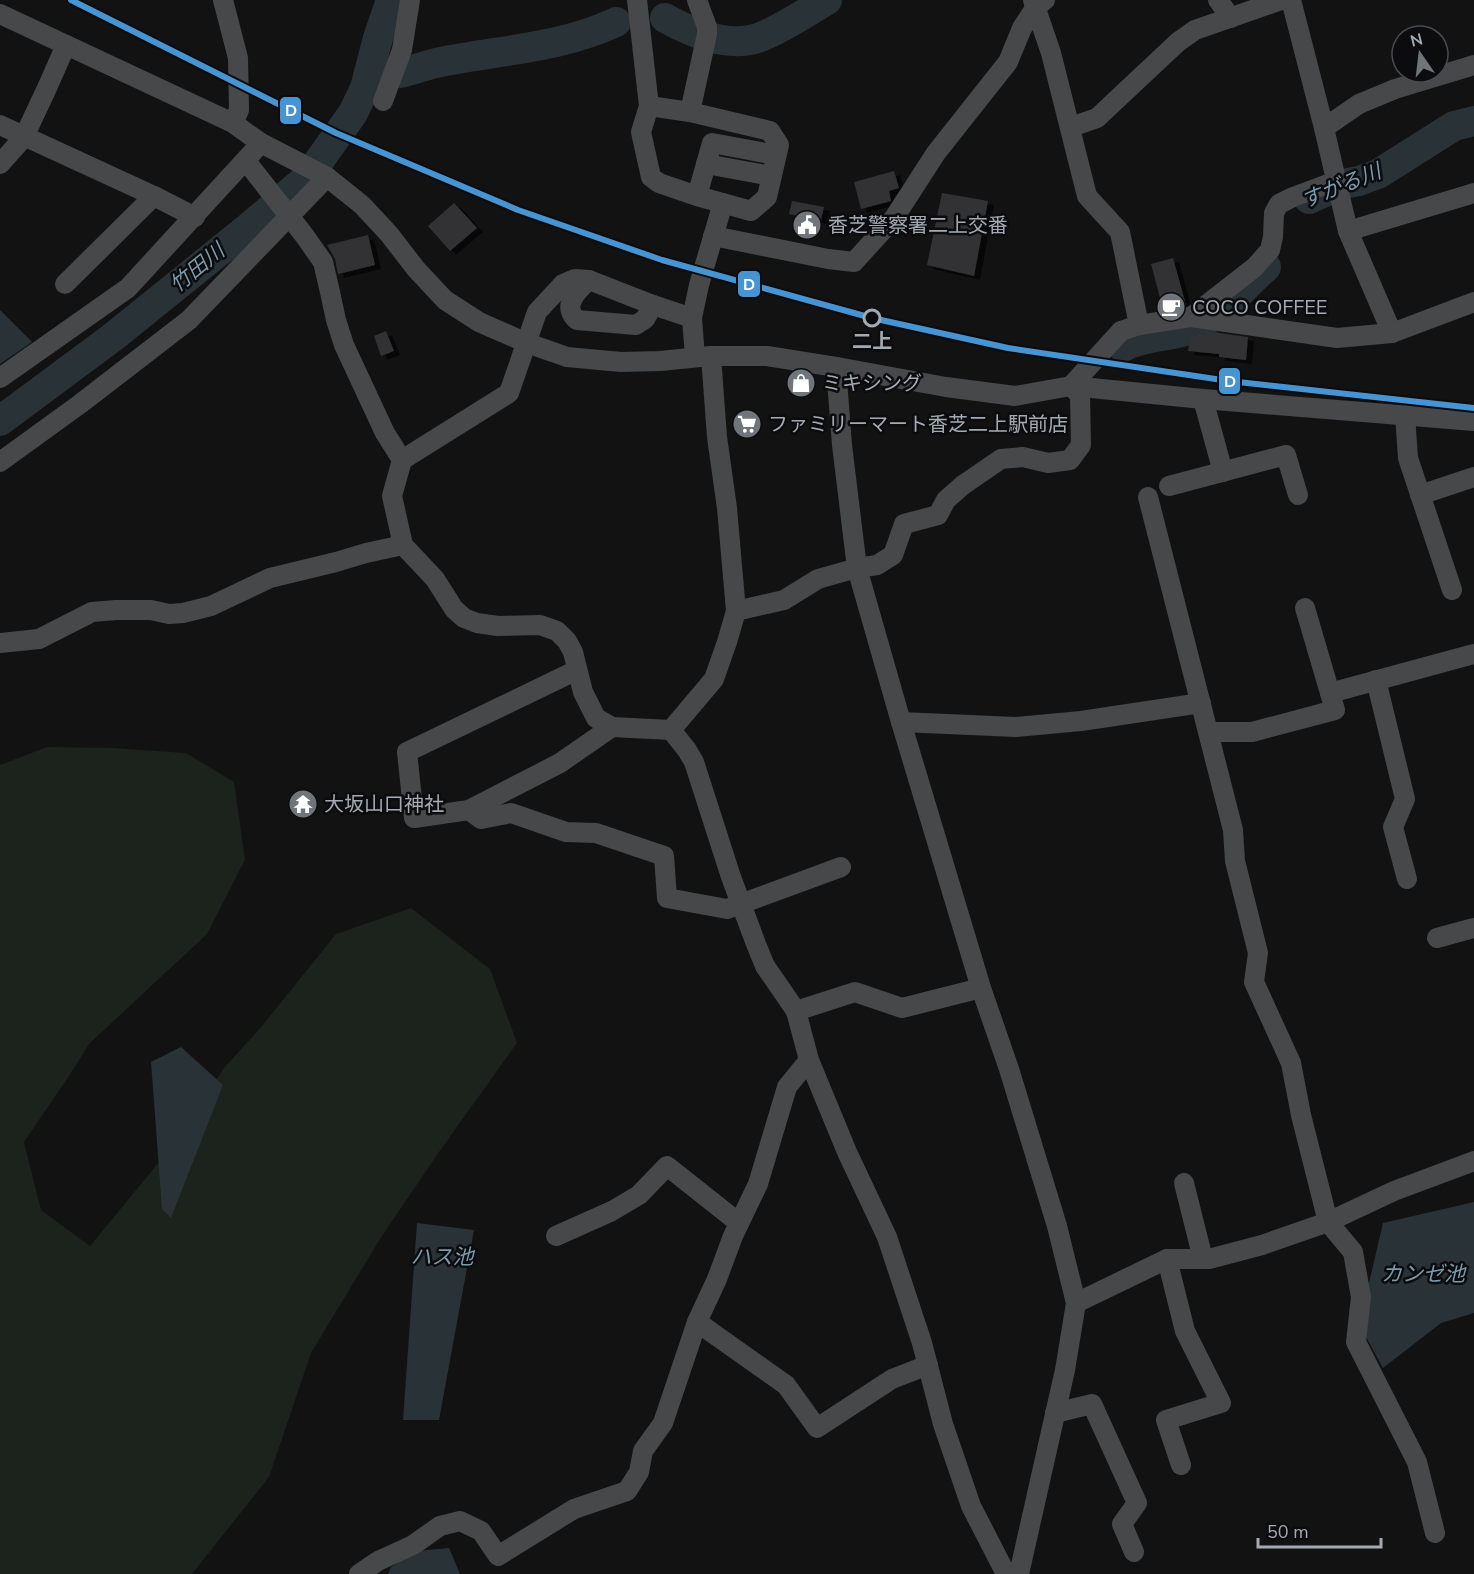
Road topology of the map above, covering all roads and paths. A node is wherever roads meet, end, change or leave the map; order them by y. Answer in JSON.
{"nodes":[{"id":1,"x":223,"y":0,"type":"edge"},
{"id":2,"x":410,"y":0,"type":"edge"},
{"id":3,"x":637,"y":0,"type":"edge"},
{"id":4,"x":696,"y":0,"type":"edge"},
{"id":5,"x":1218,"y":0,"type":"edge"},
{"id":6,"x":1281,"y":0,"type":"edge"},
{"id":7,"x":1291,"y":0,"type":"edge"},
{"id":8,"x":1038,"y":3,"type":"edge"},
{"id":9,"x":0,"y":14,"type":"edge"},
{"id":10,"x":1231,"y":18,"type":"junction"},
{"id":11,"x":66,"y":45,"type":"junction"},
{"id":12,"x":1474,"y":65,"type":"edge"},
{"id":13,"x":383,"y":101,"type":"dead end"},
{"id":14,"x":648,"y":106,"type":"junction"},
{"id":15,"x":690,"y":112,"type":"junction"},
{"id":16,"x":233,"y":123,"type":"junction"},
{"id":17,"x":0,"y":125,"type":"edge"},
{"id":18,"x":1071,"y":128,"type":"junction"},
{"id":19,"x":1324,"y":128,"type":"junction"},
{"id":20,"x":24,"y":136,"type":"junction"},
{"id":21,"x":261,"y":143,"type":"junction"},
{"id":22,"x":776,"y":155,"type":"junction"},
{"id":23,"x":246,"y":161,"type":"junction"},
{"id":24,"x":0,"y":164,"type":"edge"},
{"id":25,"x":706,"y":164,"type":"junction"},
{"id":26,"x":772,"y":176,"type":"junction"},
{"id":27,"x":327,"y":177,"type":"junction"},
{"id":28,"x":1337,"y":185,"type":"junction"},
{"id":29,"x":1474,"y":193,"type":"edge"},
{"id":30,"x":154,"y":196,"type":"junction"},
{"id":31,"x":696,"y":196,"type":"junction"},
{"id":32,"x":723,"y":203,"type":"junction"},
{"id":33,"x":195,"y":217,"type":"junction"},
{"id":34,"x":288,"y":217,"type":"junction"},
{"id":35,"x":1348,"y":231,"type":"junction"},
{"id":36,"x":713,"y":236,"type":"junction"},
{"id":37,"x":589,"y":280,"type":"junction"},
{"id":38,"x":65,"y":284,"type":"dead end"},
{"id":39,"x":1474,"y":302,"type":"edge"},
{"id":40,"x":653,"y":305,"type":"junction"},
{"id":41,"x":692,"y":318,"type":"junction"},
{"id":42,"x":1203,"y":319,"type":"junction"},
{"id":43,"x":1139,"y":325,"type":"junction"},
{"id":44,"x":1392,"y":333,"type":"junction"},
{"id":45,"x":527,"y":343,"type":"junction"},
{"id":46,"x":703,"y":357,"type":"junction"},
{"id":47,"x":836,"y":367,"type":"junction"},
{"id":48,"x":0,"y":378,"type":"edge"},
{"id":49,"x":1071,"y":386,"type":"junction"},
{"id":50,"x":1203,"y":399,"type":"junction"},
{"id":51,"x":1405,"y":415,"type":"junction"},
{"id":52,"x":1474,"y":421,"type":"edge"},
{"id":53,"x":402,"y":460,"type":"junction"},
{"id":54,"x":0,"y":462,"type":"edge"},
{"id":55,"x":1223,"y":472,"type":"junction"},
{"id":56,"x":1474,"y":477,"type":"edge"},
{"id":57,"x":1169,"y":486,"type":"dead end"},
{"id":58,"x":1298,"y":495,"type":"dead end"},
{"id":59,"x":1420,"y":495,"type":"junction"},
{"id":60,"x":1148,"y":497,"type":"dead end"},
{"id":61,"x":403,"y":545,"type":"junction"},
{"id":62,"x":857,"y":568,"type":"junction"},
{"id":63,"x":1452,"y":590,"type":"dead end"},
{"id":64,"x":1305,"y":608,"type":"dead end"},
{"id":65,"x":736,"y":611,"type":"junction"},
{"id":66,"x":0,"y":643,"type":"edge"},
{"id":67,"x":1474,"y":654,"type":"edge"},
{"id":68,"x":577,"y":670,"type":"junction"},
{"id":69,"x":1376,"y":680,"type":"junction"},
{"id":70,"x":1330,"y":693,"type":"junction"},
{"id":71,"x":1201,"y":703,"type":"junction"},
{"id":72,"x":901,"y":722,"type":"junction"},
{"id":73,"x":612,"y":727,"type":"junction"},
{"id":74,"x":671,"y":730,"type":"junction"},
{"id":75,"x":1209,"y":732,"type":"junction"},
{"id":76,"x":469,"y":810,"type":"junction"},
{"id":77,"x":841,"y":867,"type":"dead end"},
{"id":78,"x":1407,"y":879,"type":"dead end"},
{"id":79,"x":742,"y":904,"type":"junction"},
{"id":80,"x":1474,"y":928,"type":"edge"},
{"id":81,"x":1437,"y":938,"type":"dead end"},
{"id":82,"x":981,"y":988,"type":"junction"},
{"id":83,"x":796,"y":1011,"type":"junction"},
{"id":84,"x":809,"y":1060,"type":"junction"},
{"id":85,"x":1474,"y":1161,"type":"edge"},
{"id":86,"x":1184,"y":1183,"type":"dead end"},
{"id":87,"x":1328,"y":1222,"type":"junction"},
{"id":88,"x":739,"y":1223,"type":"junction"},
{"id":89,"x":556,"y":1236,"type":"dead end"},
{"id":90,"x":1167,"y":1259,"type":"junction"},
{"id":91,"x":1203,"y":1259,"type":"junction"},
{"id":92,"x":1076,"y":1303,"type":"junction"},
{"id":93,"x":697,"y":1322,"type":"junction"},
{"id":94,"x":928,"y":1365,"type":"junction"},
{"id":95,"x":1055,"y":1413,"type":"junction"},
{"id":96,"x":1180,"y":1465,"type":"dead end"},
{"id":97,"x":1435,"y":1533,"type":"dead end"},
{"id":98,"x":1134,"y":1552,"type":"dead end"},
{"id":99,"x":360,"y":1574,"type":"edge"},
{"id":100,"x":1006,"y":1574,"type":"edge"},
{"id":101,"x":1019,"y":1574,"type":"edge"}],
"edges":[{"from":1,"to":16,"type":"street"},
{"from":2,"to":13,"type":"street"},
{"from":3,"to":14,"type":"street"},
{"from":4,"to":15,"type":"street"},
{"from":5,"to":10,"type":"street"},
{"from":6,"to":10,"type":"street"},
{"from":7,"to":19,"type":"street"},
{"from":8,"to":18,"type":"street"},
{"from":8,"to":36,"type":"street"},
{"from":9,"to":11,"type":"street"},
{"from":10,"to":18,"type":"street"},
{"from":11,"to":16,"type":"street"},
{"from":11,"to":20,"type":"street"},
{"from":12,"to":19,"type":"street"},
{"from":14,"to":15,"type":"street"},
{"from":14,"to":31,"type":"street"},
{"from":15,"to":22,"type":"street"},
{"from":16,"to":21,"type":"street"},
{"from":17,"to":20,"type":"street"},
{"from":18,"to":43,"type":"street"},
{"from":19,"to":28,"type":"street"},
{"from":20,"to":24,"type":"street"},
{"from":20,"to":30,"type":"street"},
{"from":21,"to":23,"type":"street"},
{"from":21,"to":27,"type":"street"},
{"from":22,"to":25,"type":"street"},
{"from":22,"to":26,"type":"street"},
{"from":23,"to":33,"type":"street"},
{"from":23,"to":34,"type":"street"},
{"from":25,"to":26,"type":"street"},
{"from":25,"to":31,"type":"street"},
{"from":26,"to":32,"type":"street"},
{"from":27,"to":34,"type":"street"},
{"from":27,"to":45,"type":"street"},
{"from":28,"to":35,"type":"street"},
{"from":28,"to":42,"type":"street"},
{"from":29,"to":35,"type":"street"},
{"from":30,"to":33,"type":"street"},
{"from":30,"to":38,"type":"street"},
{"from":31,"to":32,"type":"street"},
{"from":32,"to":36,"type":"street"},
{"from":33,"to":48,"type":"street"},
{"from":34,"to":53,"type":"street"},
{"from":34,"to":54,"type":"street"},
{"from":35,"to":44,"type":"street"},
{"from":36,"to":41,"type":"street"},
{"from":37,"to":40,"type":"street"},
{"from":37,"to":40,"type":"street"},
{"from":37,"to":45,"type":"street"},
{"from":39,"to":44,"type":"street"},
{"from":40,"to":41,"type":"street"},
{"from":41,"to":46,"type":"street"},
{"from":42,"to":43,"type":"street"},
{"from":42,"to":44,"type":"street"},
{"from":43,"to":49,"type":"street"},
{"from":45,"to":46,"type":"street"},
{"from":45,"to":53,"type":"street"},
{"from":46,"to":47,"type":"street"},
{"from":46,"to":65,"type":"street"},
{"from":47,"to":49,"type":"street"},
{"from":47,"to":62,"type":"street"},
{"from":49,"to":50,"type":"street"},
{"from":49,"to":62,"type":"street"},
{"from":50,"to":51,"type":"street"},
{"from":50,"to":55,"type":"street"},
{"from":51,"to":52,"type":"street"},
{"from":51,"to":59,"type":"street"},
{"from":53,"to":61,"type":"street"},
{"from":55,"to":57,"type":"street"},
{"from":55,"to":58,"type":"street"},
{"from":56,"to":59,"type":"street"},
{"from":59,"to":63,"type":"street"},
{"from":60,"to":71,"type":"street"},
{"from":61,"to":66,"type":"street"},
{"from":61,"to":68,"type":"street"},
{"from":62,"to":65,"type":"street"},
{"from":62,"to":72,"type":"street"},
{"from":64,"to":70,"type":"street"},
{"from":65,"to":74,"type":"street"},
{"from":67,"to":69,"type":"street"},
{"from":68,"to":73,"type":"street"},
{"from":68,"to":76,"type":"street"},
{"from":69,"to":70,"type":"street"},
{"from":69,"to":78,"type":"street"},
{"from":70,"to":75,"type":"street"},
{"from":71,"to":72,"type":"street"},
{"from":71,"to":75,"type":"street"},
{"from":72,"to":82,"type":"street"},
{"from":73,"to":74,"type":"street"},
{"from":73,"to":76,"type":"street"},
{"from":74,"to":79,"type":"street"},
{"from":75,"to":87,"type":"street"},
{"from":76,"to":79,"type":"street"},
{"from":77,"to":79,"type":"street"},
{"from":79,"to":83,"type":"street"},
{"from":80,"to":81,"type":"street"},
{"from":82,"to":83,"type":"street"},
{"from":82,"to":92,"type":"street"},
{"from":83,"to":84,"type":"street"},
{"from":84,"to":88,"type":"street"},
{"from":84,"to":94,"type":"street"},
{"from":85,"to":87,"type":"street"},
{"from":86,"to":91,"type":"street"},
{"from":87,"to":91,"type":"street"},
{"from":87,"to":97,"type":"street"},
{"from":88,"to":89,"type":"street"},
{"from":88,"to":93,"type":"street"},
{"from":90,"to":91,"type":"street"},
{"from":90,"to":92,"type":"street"},
{"from":90,"to":96,"type":"street"},
{"from":92,"to":95,"type":"street"},
{"from":93,"to":94,"type":"street"},
{"from":93,"to":99,"type":"street"},
{"from":94,"to":100,"type":"street"},
{"from":95,"to":98,"type":"street"},
{"from":95,"to":101,"type":"street"}]}
